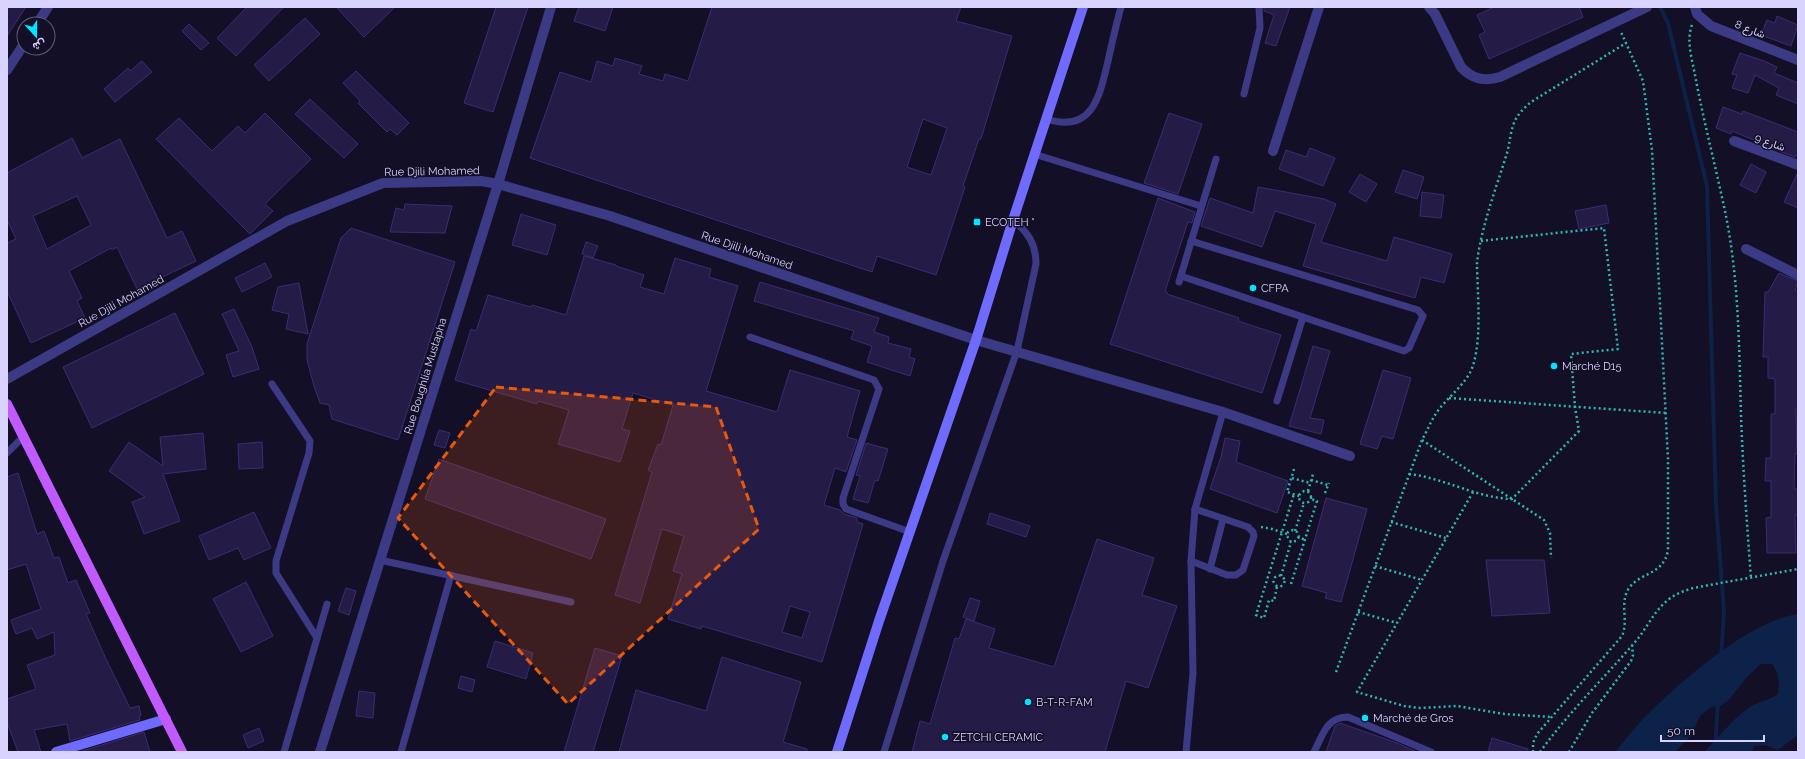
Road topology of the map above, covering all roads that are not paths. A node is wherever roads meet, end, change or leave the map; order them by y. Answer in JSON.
{"nodes":[{"id":1,"x":48,"y":7,"type":"edge"},
{"id":2,"x":551,"y":7,"type":"edge"},
{"id":3,"x":1083,"y":7,"type":"edge"},
{"id":4,"x":1121,"y":7,"type":"edge"},
{"id":5,"x":1259,"y":7,"type":"edge"},
{"id":6,"x":1319,"y":7,"type":"edge"},
{"id":7,"x":1429,"y":7,"type":"edge"},
{"id":8,"x":1647,"y":7,"type":"edge"},
{"id":9,"x":1696,"y":11,"type":"edge"},
{"id":10,"x":42,"y":16,"type":"edge"},
{"id":11,"x":16,"y":56,"type":"edge"},
{"id":12,"x":1798,"y":60,"type":"edge"},
{"id":13,"x":7,"y":70,"type":"edge"},
{"id":14,"x":1244,"y":94,"type":"dead end"},
{"id":15,"x":1046,"y":118,"type":"junction"},
{"id":16,"x":1734,"y":141,"type":"dead end"},
{"id":17,"x":1274,"y":151,"type":"dead end"},
{"id":18,"x":1034,"y":154,"type":"junction"},
{"id":19,"x":1216,"y":159,"type":"dead end"},
{"id":20,"x":1798,"y":165,"type":"edge"},
{"id":21,"x":498,"y":184,"type":"junction"},
{"id":22,"x":1201,"y":206,"type":"junction"},
{"id":23,"x":1013,"y":220,"type":"junction"},
{"id":24,"x":1191,"y":241,"type":"junction"},
{"id":25,"x":1746,"y":249,"type":"dead end"},
{"id":26,"x":1798,"y":275,"type":"edge"},
{"id":27,"x":1303,"y":317,"type":"junction"},
{"id":28,"x":750,"y":337,"type":"dead end"},
{"id":29,"x":976,"y":340,"type":"junction"},
{"id":30,"x":1017,"y":351,"type":"junction"},
{"id":31,"x":7,"y":379,"type":"edge"},
{"id":32,"x":272,"y":384,"type":"dead end"},
{"id":33,"x":1277,"y":401,"type":"dead end"},
{"id":34,"x":7,"y":404,"type":"edge"},
{"id":35,"x":1223,"y":412,"type":"junction"},
{"id":36,"x":24,"y":436,"type":"junction"},
{"id":37,"x":7,"y":453,"type":"edge"},
{"id":38,"x":1350,"y":456,"type":"dead end"},
{"id":39,"x":1195,"y":509,"type":"junction"},
{"id":40,"x":1223,"y":519,"type":"junction"},
{"id":41,"x":910,"y":532,"type":"junction"},
{"id":42,"x":380,"y":560,"type":"junction"},
{"id":43,"x":1191,"y":562,"type":"junction"},
{"id":44,"x":1210,"y":569,"type":"junction"},
{"id":45,"x":451,"y":576,"type":"junction"},
{"id":46,"x":571,"y":602,"type":"dead end"},
{"id":47,"x":327,"y":604,"type":"dead end"},
{"id":48,"x":317,"y":638,"type":"junction"},
{"id":49,"x":166,"y":720,"type":"junction"},
{"id":50,"x":56,"y":752,"type":"edge"},
{"id":51,"x":182,"y":752,"type":"edge"},
{"id":52,"x":284,"y":752,"type":"edge"},
{"id":53,"x":320,"y":752,"type":"edge"},
{"id":54,"x":401,"y":752,"type":"edge"},
{"id":55,"x":837,"y":752,"type":"edge"},
{"id":56,"x":884,"y":752,"type":"edge"},
{"id":57,"x":1186,"y":752,"type":"edge"},
{"id":58,"x":1314,"y":752,"type":"edge"},
{"id":59,"x":1431,"y":752,"type":"edge"}],
"edges":[{"from":1,"to":10,"type":"street"},
{"from":2,"to":21,"type":"street","name":"Rue Boughlia Mustapha"},
{"from":3,"to":15,"type":"main road"},
{"from":4,"to":15,"type":"lane"},
{"from":5,"to":14,"type":"lane"},
{"from":6,"to":17,"type":"street"},
{"from":7,"to":8,"type":"street"},
{"from":9,"to":12,"type":"street","name":"شارع 8"},
{"from":11,"to":13,"type":"street"},
{"from":15,"to":18,"type":"main road"},
{"from":16,"to":20,"type":"street","name":"شارع 9"},
{"from":18,"to":22,"type":"lane"},
{"from":18,"to":23,"type":"main road"},
{"from":19,"to":22,"type":"lane"},
{"from":21,"to":29,"type":"street","name":"Rue Djili Mohamed"},
{"from":21,"to":31,"type":"street","name":"Rue Djili Mohamed"},
{"from":21,"to":42,"type":"street","name":"Rue Boughlia Mustapha"},
{"from":22,"to":24,"type":"lane"},
{"from":23,"to":29,"type":"main road"},
{"from":23,"to":30,"type":"lane"},
{"from":24,"to":27,"type":"lane"},
{"from":24,"to":27,"type":"lane"},
{"from":25,"to":26,"type":"street"},
{"from":27,"to":33,"type":"lane"},
{"from":28,"to":41,"type":"lane"},
{"from":29,"to":30,"type":"street","name":"Rue Djili Mohamed"},
{"from":29,"to":41,"type":"main road"},
{"from":30,"to":35,"type":"street","name":"Rue Djili Mohamed"},
{"from":30,"to":56,"type":"lane"},
{"from":32,"to":48,"type":"lane"},
{"from":34,"to":36,"type":"main road"},
{"from":35,"to":38,"type":"street","name":"Rue Djili Mohamed"},
{"from":35,"to":39,"type":"lane"},
{"from":36,"to":37,"type":"lane"},
{"from":36,"to":49,"type":"main road"},
{"from":39,"to":40,"type":"lane"},
{"from":39,"to":43,"type":"lane"},
{"from":40,"to":44,"type":"lane"},
{"from":40,"to":44,"type":"lane"},
{"from":41,"to":55,"type":"main road"},
{"from":42,"to":45,"type":"lane"},
{"from":42,"to":53,"type":"street","name":"Rue Boughlia Mustapha"},
{"from":43,"to":44,"type":"lane"},
{"from":43,"to":57,"type":"lane"},
{"from":45,"to":46,"type":"lane"},
{"from":45,"to":54,"type":"lane"},
{"from":47,"to":48,"type":"lane"},
{"from":48,"to":52,"type":"lane"},
{"from":49,"to":50,"type":"main road"},
{"from":49,"to":51,"type":"main road"},
{"from":58,"to":59,"type":"lane"}]}
